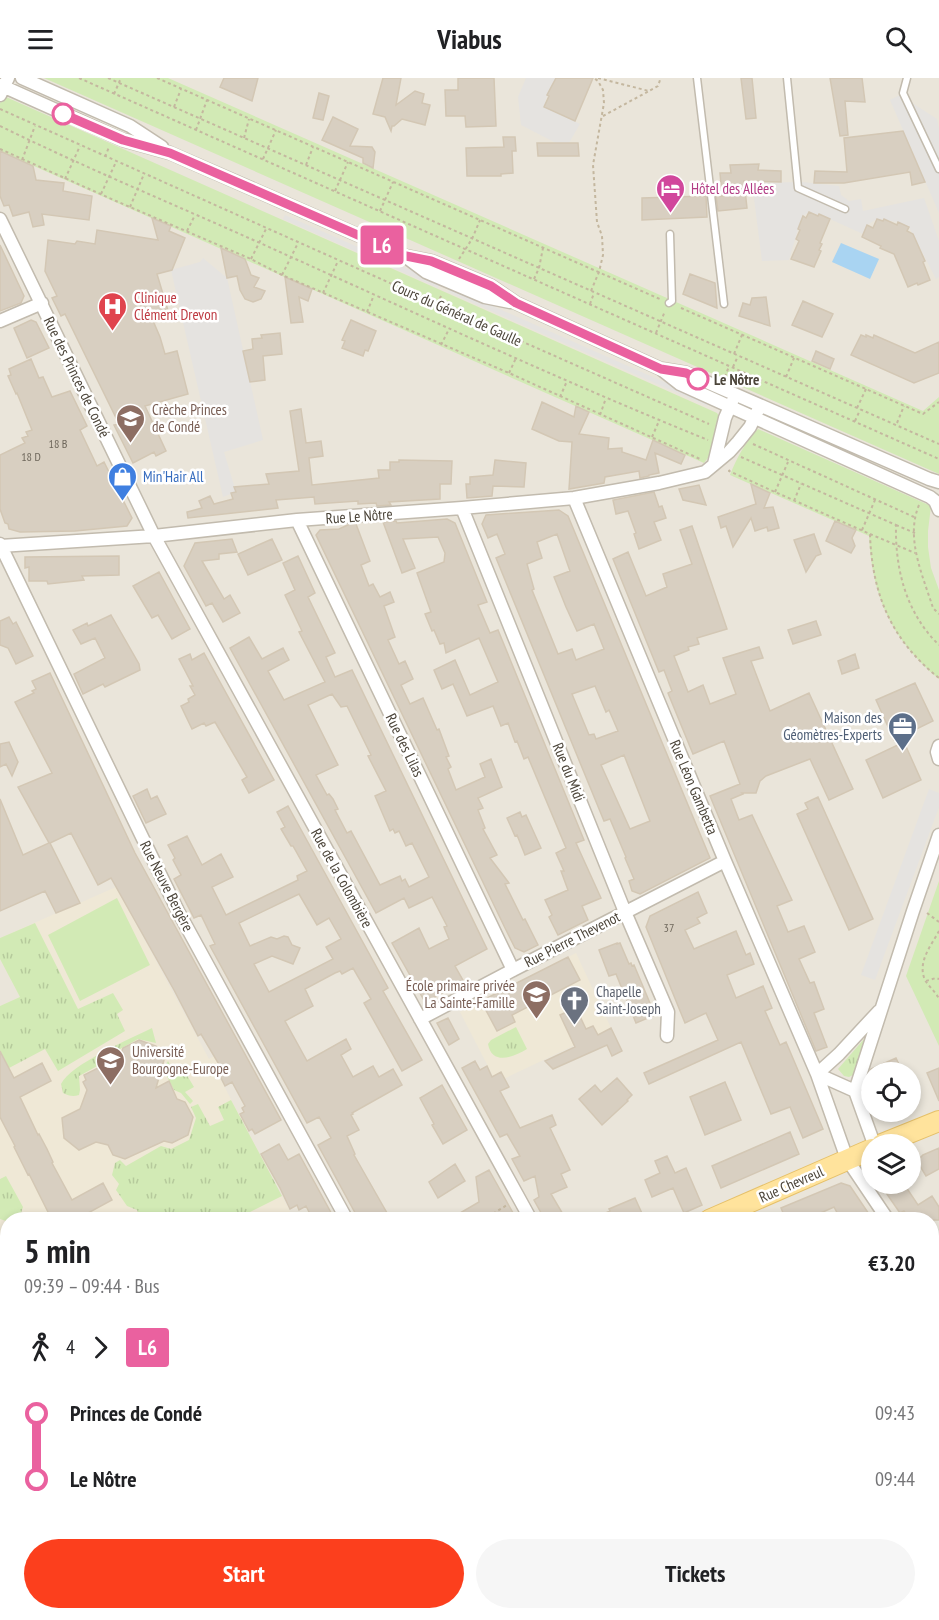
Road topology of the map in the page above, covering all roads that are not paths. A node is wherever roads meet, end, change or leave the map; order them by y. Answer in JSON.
{"nodes":[{"id":1,"x":22,"y":78,"type":"edge"},
{"id":2,"x":697,"y":78,"type":"edge"},
{"id":3,"x":787,"y":78,"type":"edge"},
{"id":4,"x":907,"y":78,"type":"edge"},
{"id":5,"x":3,"y":86,"type":"edge"},
{"id":6,"x":170,"y":153,"type":"junction"},
{"id":7,"x":939,"y":169,"type":"edge"},
{"id":8,"x":845,"y":209,"type":"dead end"},
{"id":9,"x":0,"y":219,"type":"edge"},
{"id":10,"x":670,"y":234,"type":"dead end"},
{"id":11,"x":42,"y":303,"type":"junction"},
{"id":12,"x":669,"y":303,"type":"road end"},
{"id":13,"x":724,"y":304,"type":"dead end"},
{"id":14,"x":0,"y":321,"type":"edge"},
{"id":15,"x":661,"y":369,"type":"junction"},
{"id":16,"x":736,"y":395,"type":"junction"},
{"id":17,"x":760,"y":406,"type":"junction"},
{"id":18,"x":730,"y":407,"type":"junction"},
{"id":19,"x":754,"y":418,"type":"junction"},
{"id":20,"x":714,"y":464,"type":"junction"},
{"id":21,"x":939,"y":482,"type":"edge"},
{"id":22,"x":574,"y":498,"type":"junction"},
{"id":23,"x":462,"y":508,"type":"junction"},
{"id":24,"x":939,"y":510,"type":"edge"},
{"id":25,"x":297,"y":520,"type":"junction"},
{"id":26,"x":154,"y":536,"type":"junction"},
{"id":27,"x":0,"y":545,"type":"edge"},
{"id":28,"x":939,"y":746,"type":"edge"},
{"id":29,"x":939,"y":759,"type":"edge"},
{"id":30,"x":939,"y":835,"type":"edge"},
{"id":31,"x":725,"y":861,"type":"junction"},
{"id":32,"x":626,"y":912,"type":"junction"},
{"id":33,"x":513,"y":970,"type":"junction"},
{"id":34,"x":883,"y":1006,"type":"junction"},
{"id":35,"x":420,"y":1019,"type":"junction"},
{"id":36,"x":668,"y":1036,"type":"dead end"},
{"id":37,"x":817,"y":1074,"type":"junction"},
{"id":38,"x":855,"y":1091,"type":"junction"},
{"id":39,"x":939,"y":1120,"type":"edge"},
{"id":40,"x":870,"y":1134,"type":"edge"},
{"id":41,"x":906,"y":1134,"type":"edge"},
{"id":42,"x":861,"y":1154,"type":"edge"},
{"id":43,"x":848,"y":1159,"type":"junction"},
{"id":44,"x":342,"y":1212,"type":"edge"},
{"id":45,"x":527,"y":1212,"type":"edge"},
{"id":46,"x":747,"y":1212,"type":"edge"},
{"id":47,"x":883,"y":1212,"type":"edge"}],
"edges":[{"from":1,"to":6,"type":"street","name":"Cours du Général de Gaulle"},
{"from":2,"to":13,"type":"lane"},
{"from":3,"to":8,"type":"lane"},
{"from":4,"to":7,"type":"lane"},
{"from":5,"to":6,"type":"street","name":"Cours du Général de Gaulle"},
{"from":6,"to":15,"type":"street","name":"Cours du Général de Gaulle"},
{"from":9,"to":11,"type":"street","name":"Rue des Princes de Condé"},
{"from":10,"to":12,"type":"lane"},
{"from":11,"to":14,"type":"street"},
{"from":11,"to":26,"type":"street","name":"Rue des Princes de Condé"},
{"from":15,"to":16,"type":"street","name":"Cours du Général de Gaulle"},
{"from":15,"to":18,"type":"street","name":"Cours du Général de Gaulle"},
{"from":16,"to":17,"type":"street","name":"Cours du Général de Gaulle"},
{"from":16,"to":18,"type":"street"},
{"from":17,"to":19,"type":"street","name":"Rue Le Nôtre"},
{"from":17,"to":21,"type":"street","name":"Cours du Général de Gaulle"},
{"from":18,"to":19,"type":"street","name":"Cours du Général de Gaulle"},
{"from":18,"to":20,"type":"street"},
{"from":19,"to":20,"type":"street","name":"Rue Le Nôtre"},
{"from":19,"to":24,"type":"street","name":"Cours du Général de Gaulle"},
{"from":20,"to":22,"type":"street","name":"Rue Le Nôtre"},
{"from":22,"to":23,"type":"street","name":"Rue Le Nôtre"},
{"from":22,"to":31,"type":"street","name":"Rue Léon Gambetta"},
{"from":23,"to":25,"type":"street","name":"Rue Le Nôtre"},
{"from":23,"to":32,"type":"street","name":"Rue du Midi"},
{"from":25,"to":26,"type":"street","name":"Rue Le Nôtre"},
{"from":25,"to":33,"type":"street","name":"Rue des Lilas"},
{"from":26,"to":27,"type":"street","name":"Rue Le Nôtre"},
{"from":26,"to":35,"type":"street","name":"Rue de la Colombière"},
{"from":27,"to":44,"type":"street","name":"Rue Neuve Bergère"},
{"from":28,"to":29,"type":"street"},
{"from":30,"to":34,"type":"street"},
{"from":31,"to":32,"type":"street","name":"Rue Pierre Thevenot"},
{"from":31,"to":37,"type":"street","name":"Rue Léon Gambetta"},
{"from":32,"to":33,"type":"street","name":"Rue Pierre Thevenot"},
{"from":32,"to":36,"type":"street","name":"Rue du Midi"},
{"from":33,"to":35,"type":"street","name":"Rue Pierre Thevenot"},
{"from":34,"to":37,"type":"street"},
{"from":34,"to":38,"type":"street"},
{"from":35,"to":45,"type":"street","name":"Rue de la Colombière"},
{"from":37,"to":38,"type":"street"},
{"from":37,"to":43,"type":"street","name":"Rue Léon Gambetta"},
{"from":38,"to":40,"type":"street"},
{"from":39,"to":41,"type":"main road"},
{"from":42,"to":43,"type":"main road","name":"Rue Chevreul"},
{"from":43,"to":46,"type":"main road","name":"Rue Chevreul"},
{"from":43,"to":47,"type":"street","name":"Rue Léon Gambetta"}]}
